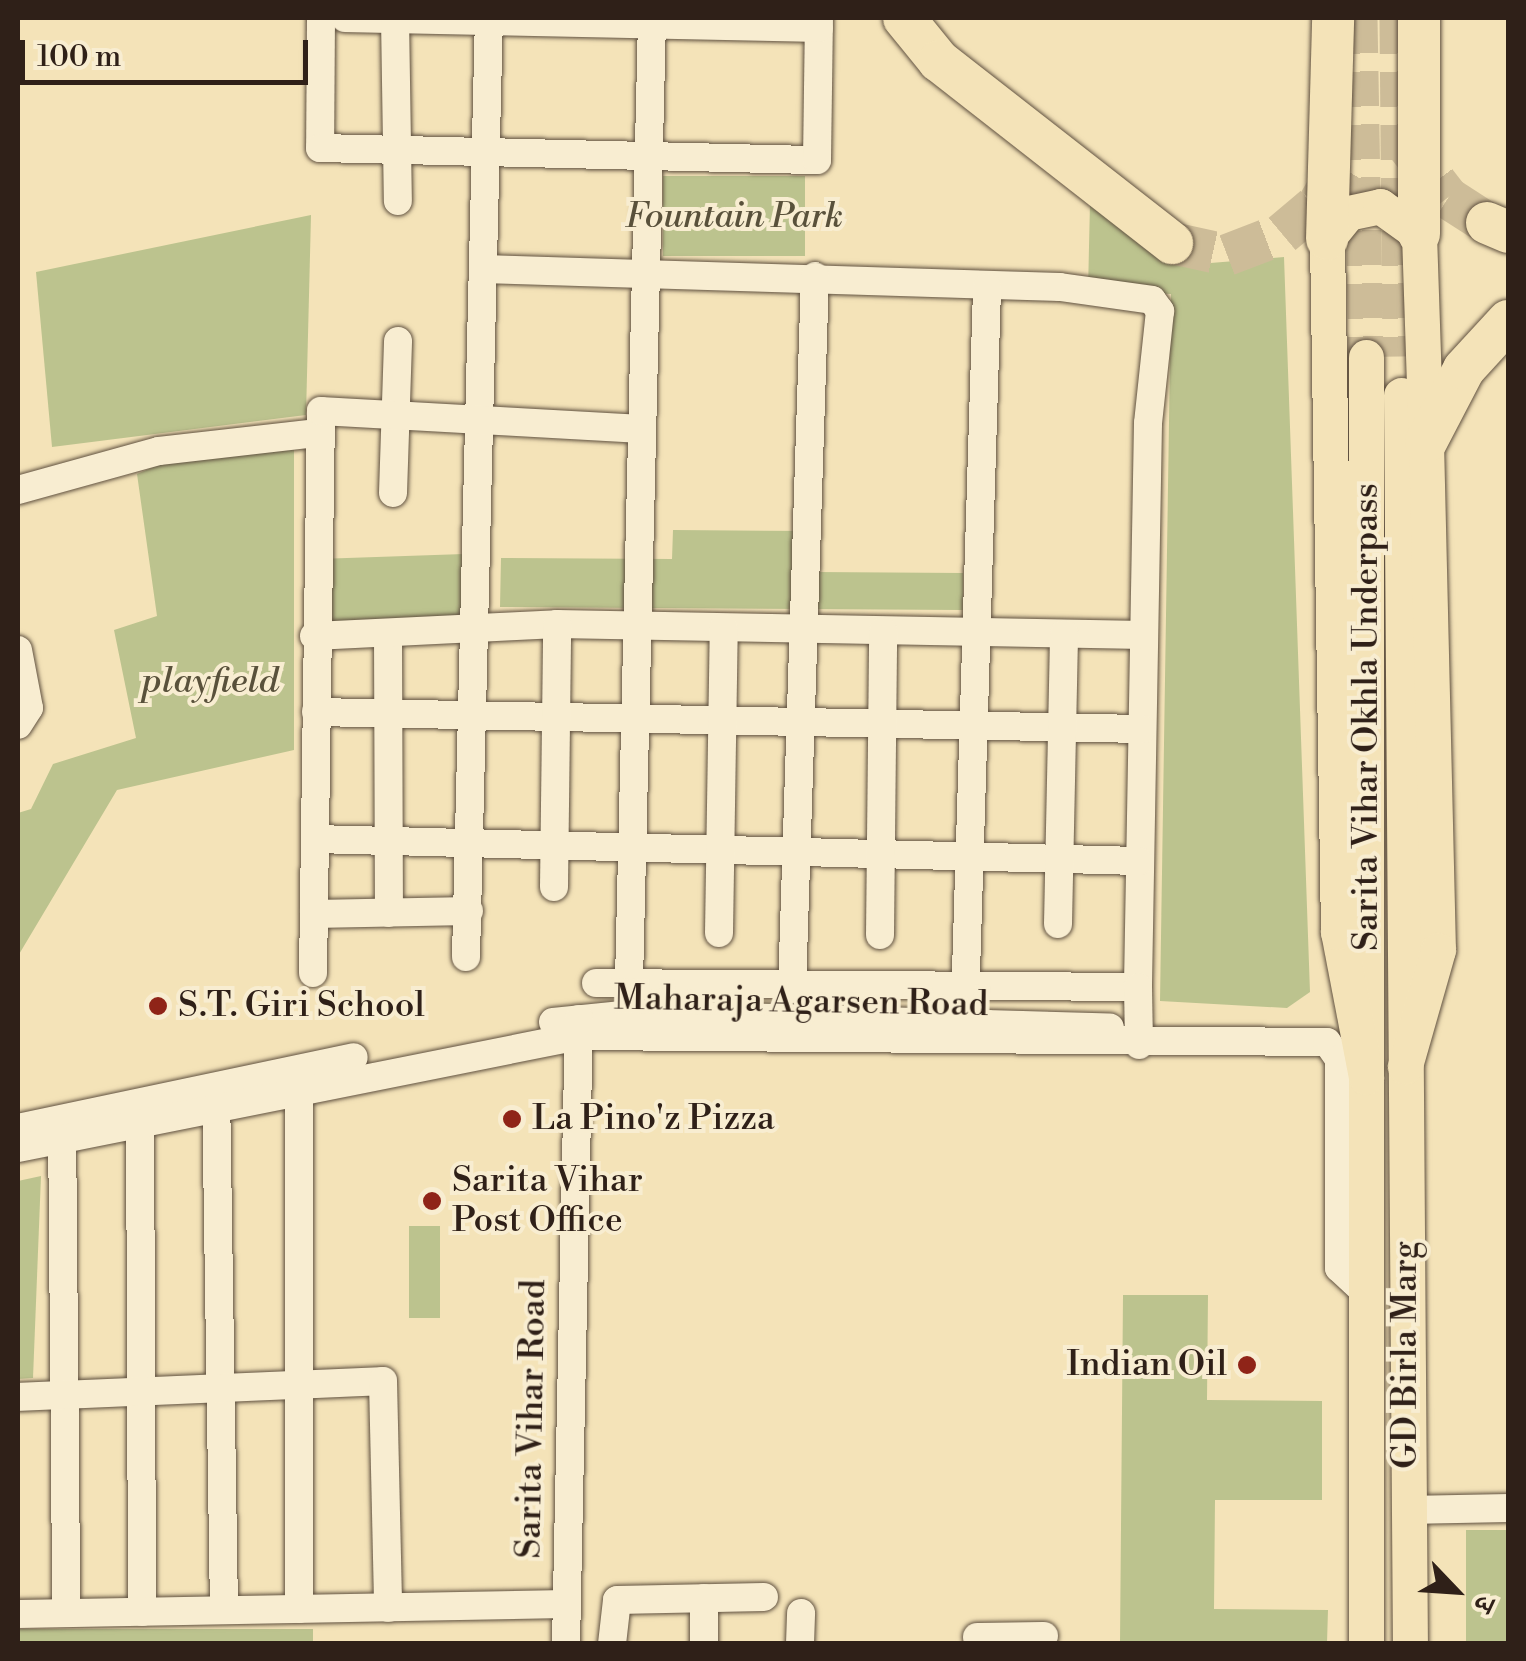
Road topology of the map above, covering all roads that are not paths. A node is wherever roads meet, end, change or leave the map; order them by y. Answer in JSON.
{"nodes":[{"id":1,"x":321,"y":18,"type":"edge"},
{"id":2,"x":345,"y":18,"type":"edge"},
{"id":3,"x":1419,"y":18,"type":"edge"},
{"id":4,"x":395,"y":19,"type":"edge"},
{"id":5,"x":489,"y":20,"type":"edge"},
{"id":6,"x":1331,"y":20,"type":"edge"},
{"id":7,"x":652,"y":22,"type":"edge"},
{"id":8,"x":819,"y":23,"type":"edge"},
{"id":9,"x":908,"y":23,"type":"edge"},
{"id":10,"x":396,"y":154,"type":"junction"},
{"id":11,"x":486,"y":156,"type":"junction"},
{"id":12,"x":648,"y":158,"type":"junction"},
{"id":13,"x":398,"y":201,"type":"dead end"},
{"id":14,"x":1419,"y":234,"type":"junction"},
{"id":15,"x":1327,"y":239,"type":"junction"},
{"id":16,"x":1172,"y":243,"type":"tunnel mouth"},
{"id":17,"x":484,"y":268,"type":"junction"},
{"id":18,"x":646,"y":272,"type":"junction"},
{"id":19,"x":815,"y":276,"type":"junction"},
{"id":20,"x":987,"y":287,"type":"junction"},
{"id":21,"x":1508,"y":321,"type":"edge"},
{"id":22,"x":398,"y":342,"type":"dead end"},
{"id":23,"x":396,"y":415,"type":"junction"},
{"id":24,"x":482,"y":421,"type":"junction"},
{"id":25,"x":641,"y":429,"type":"junction"},
{"id":26,"x":318,"y":433,"type":"junction"},
{"id":27,"x":1426,"y":442,"type":"junction"},
{"id":28,"x":18,"y":490,"type":"edge"},
{"id":29,"x":392,"y":493,"type":"dead end"},
{"id":30,"x":557,"y":624,"type":"junction"},
{"id":31,"x":638,"y":626,"type":"junction"},
{"id":32,"x":481,"y":628,"type":"junction"},
{"id":33,"x":724,"y":628,"type":"junction"},
{"id":34,"x":804,"y":630,"type":"junction"},
{"id":35,"x":883,"y":631,"type":"junction"},
{"id":36,"x":975,"y":632,"type":"junction"},
{"id":37,"x":388,"y":634,"type":"junction"},
{"id":38,"x":1064,"y":634,"type":"junction"},
{"id":39,"x":1144,"y":635,"type":"junction"},
{"id":40,"x":314,"y":636,"type":"junction"},
{"id":41,"x":18,"y":650,"type":"edge"},
{"id":42,"x":391,"y":710,"type":"junction"},
{"id":43,"x":473,"y":711,"type":"junction"},
{"id":44,"x":316,"y":712,"type":"junction"},
{"id":45,"x":557,"y":712,"type":"junction"},
{"id":46,"x":636,"y":716,"type":"junction"},
{"id":47,"x":972,"y":719,"type":"junction"},
{"id":48,"x":720,"y":720,"type":"junction"},
{"id":49,"x":800,"y":720,"type":"junction"},
{"id":50,"x":883,"y":721,"type":"junction"},
{"id":51,"x":18,"y":724,"type":"edge"},
{"id":52,"x":1062,"y":728,"type":"junction"},
{"id":53,"x":1142,"y":729,"type":"junction"},
{"id":54,"x":389,"y":838,"type":"junction"},
{"id":55,"x":315,"y":839,"type":"junction"},
{"id":56,"x":470,"y":839,"type":"junction"},
{"id":57,"x":554,"y":844,"type":"junction"},
{"id":58,"x":632,"y":849,"type":"junction"},
{"id":59,"x":795,"y":850,"type":"junction"},
{"id":60,"x":718,"y":852,"type":"junction"},
{"id":61,"x":881,"y":852,"type":"junction"},
{"id":62,"x":969,"y":859,"type":"junction"},
{"id":63,"x":1059,"y":860,"type":"junction"},
{"id":64,"x":1139,"y":862,"type":"junction"},
{"id":65,"x":554,"y":887,"type":"dead end"},
{"id":66,"x":470,"y":911,"type":"junction"},
{"id":67,"x":389,"y":913,"type":"junction"},
{"id":68,"x":314,"y":914,"type":"junction"},
{"id":69,"x":1058,"y":924,"type":"dead end"},
{"id":70,"x":719,"y":933,"type":"dead end"},
{"id":71,"x":880,"y":935,"type":"dead end"},
{"id":72,"x":466,"y":957,"type":"dead end"},
{"id":73,"x":314,"y":973,"type":"dead end"},
{"id":74,"x":1344,"y":979,"type":"junction"},
{"id":75,"x":629,"y":980,"type":"junction"},
{"id":76,"x":596,"y":982,"type":"dead end"},
{"id":77,"x":1138,"y":987,"type":"junction"},
{"id":78,"x":965,"y":988,"type":"junction"},
{"id":79,"x":792,"y":990,"type":"junction"},
{"id":80,"x":579,"y":1026,"type":"junction"},
{"id":81,"x":965,"y":1031,"type":"junction"},
{"id":82,"x":1139,"y":1037,"type":"junction"},
{"id":83,"x":1405,"y":1066,"type":"junction"},
{"id":84,"x":299,"y":1076,"type":"junction"},
{"id":85,"x":1366,"y":1077,"type":"junction"},
{"id":86,"x":217,"y":1095,"type":"junction"},
{"id":87,"x":140,"y":1110,"type":"junction"},
{"id":88,"x":18,"y":1128,"type":"edge"},
{"id":89,"x":63,"y":1128,"type":"junction"},
{"id":90,"x":18,"y":1148,"type":"edge"},
{"id":91,"x":1365,"y":1292,"type":"junction"},
{"id":92,"x":297,"y":1379,"type":"junction"},
{"id":93,"x":222,"y":1385,"type":"junction"},
{"id":94,"x":144,"y":1391,"type":"junction"},
{"id":95,"x":18,"y":1397,"type":"edge"},
{"id":96,"x":69,"y":1397,"type":"junction"},
{"id":97,"x":1508,"y":1508,"type":"edge"},
{"id":98,"x":1407,"y":1510,"type":"junction"},
{"id":99,"x":764,"y":1597,"type":"dead end"},
{"id":100,"x":704,"y":1598,"type":"junction"},
{"id":101,"x":566,"y":1604,"type":"junction"},
{"id":102,"x":388,"y":1608,"type":"junction"},
{"id":103,"x":299,"y":1609,"type":"junction"},
{"id":104,"x":224,"y":1610,"type":"junction"},
{"id":105,"x":142,"y":1612,"type":"junction"},
{"id":106,"x":66,"y":1613,"type":"junction"},
{"id":107,"x":801,"y":1613,"type":"dead end"},
{"id":108,"x":18,"y":1614,"type":"edge"},
{"id":109,"x":1044,"y":1636,"type":"dead end"},
{"id":110,"x":977,"y":1638,"type":"dead end"},
{"id":111,"x":1008,"y":1640,"type":"edge"},
{"id":112,"x":566,"y":1644,"type":"edge"},
{"id":113,"x":612,"y":1644,"type":"edge"},
{"id":114,"x":704,"y":1644,"type":"edge"},
{"id":115,"x":800,"y":1644,"type":"edge"},
{"id":116,"x":1366,"y":1644,"type":"edge"},
{"id":117,"x":1410,"y":1644,"type":"edge"}],
"edges":[{"from":1,"to":10,"type":"street"},
{"from":2,"to":4,"type":"street"},
{"from":3,"to":14,"type":"highway"},
{"from":4,"to":5,"type":"street"},
{"from":4,"to":10,"type":"street"},
{"from":5,"to":7,"type":"street"},
{"from":5,"to":11,"type":"street"},
{"from":6,"to":15,"type":"highway"},
{"from":7,"to":8,"type":"street"},
{"from":7,"to":12,"type":"street"},
{"from":8,"to":12,"type":"street"},
{"from":9,"to":16,"type":"highway"},
{"from":10,"to":11,"type":"street"},
{"from":10,"to":13,"type":"street"},
{"from":11,"to":12,"type":"street"},
{"from":11,"to":17,"type":"street"},
{"from":12,"to":18,"type":"street"},
{"from":14,"to":15,"type":"main road"},
{"from":14,"to":27,"type":"main road"},
{"from":15,"to":74,"type":"main road"},
{"from":17,"to":18,"type":"street"},
{"from":17,"to":24,"type":"street"},
{"from":18,"to":19,"type":"street"},
{"from":18,"to":25,"type":"street"},
{"from":19,"to":20,"type":"street"},
{"from":19,"to":34,"type":"street"},
{"from":20,"to":36,"type":"street"},
{"from":20,"to":39,"type":"street"},
{"from":21,"to":27,"type":"highway"},
{"from":22,"to":23,"type":"street"},
{"from":23,"to":24,"type":"street"},
{"from":23,"to":26,"type":"street"},
{"from":23,"to":29,"type":"street"},
{"from":24,"to":25,"type":"street"},
{"from":24,"to":32,"type":"street"},
{"from":25,"to":31,"type":"street"},
{"from":26,"to":28,"type":"street"},
{"from":26,"to":40,"type":"street"},
{"from":27,"to":83,"type":"main road"},
{"from":30,"to":31,"type":"street"},
{"from":30,"to":32,"type":"street"},
{"from":30,"to":45,"type":"street"},
{"from":31,"to":33,"type":"street"},
{"from":31,"to":46,"type":"street"},
{"from":32,"to":37,"type":"street"},
{"from":32,"to":43,"type":"street"},
{"from":33,"to":34,"type":"street"},
{"from":33,"to":48,"type":"street"},
{"from":34,"to":35,"type":"street"},
{"from":34,"to":49,"type":"street"},
{"from":35,"to":36,"type":"street"},
{"from":35,"to":50,"type":"street"},
{"from":36,"to":38,"type":"street"},
{"from":36,"to":47,"type":"street"},
{"from":37,"to":40,"type":"street"},
{"from":37,"to":42,"type":"street"},
{"from":38,"to":39,"type":"street"},
{"from":38,"to":52,"type":"street"},
{"from":39,"to":53,"type":"street"},
{"from":40,"to":44,"type":"street"},
{"from":41,"to":51,"type":"street"},
{"from":42,"to":43,"type":"street"},
{"from":42,"to":44,"type":"street"},
{"from":42,"to":54,"type":"street"},
{"from":43,"to":45,"type":"street"},
{"from":43,"to":56,"type":"street"},
{"from":44,"to":55,"type":"street"},
{"from":45,"to":46,"type":"street"},
{"from":45,"to":57,"type":"street"},
{"from":46,"to":48,"type":"street"},
{"from":46,"to":58,"type":"street"},
{"from":47,"to":50,"type":"street"},
{"from":47,"to":52,"type":"street"},
{"from":47,"to":62,"type":"street"},
{"from":48,"to":49,"type":"street"},
{"from":48,"to":60,"type":"street"},
{"from":49,"to":50,"type":"street"},
{"from":49,"to":59,"type":"street"},
{"from":50,"to":61,"type":"street"},
{"from":52,"to":53,"type":"street"},
{"from":52,"to":63,"type":"street"},
{"from":53,"to":64,"type":"street"},
{"from":54,"to":55,"type":"street"},
{"from":54,"to":56,"type":"street"},
{"from":54,"to":67,"type":"street"},
{"from":55,"to":68,"type":"street"},
{"from":56,"to":57,"type":"street"},
{"from":56,"to":66,"type":"street"},
{"from":57,"to":58,"type":"street"},
{"from":57,"to":65,"type":"street"},
{"from":58,"to":60,"type":"street"},
{"from":58,"to":75,"type":"street"},
{"from":59,"to":60,"type":"street"},
{"from":59,"to":61,"type":"street"},
{"from":59,"to":79,"type":"street"},
{"from":60,"to":70,"type":"street"},
{"from":61,"to":62,"type":"street"},
{"from":61,"to":71,"type":"street"},
{"from":62,"to":63,"type":"street"},
{"from":62,"to":78,"type":"street"},
{"from":63,"to":64,"type":"street"},
{"from":63,"to":69,"type":"street"},
{"from":64,"to":77,"type":"street"},
{"from":66,"to":67,"type":"street"},
{"from":66,"to":72,"type":"street"},
{"from":67,"to":68,"type":"street"},
{"from":68,"to":73,"type":"street"},
{"from":74,"to":82,"type":"street","name":"Maharaja Agarsen Road"},
{"from":74,"to":85,"type":"main road"},
{"from":75,"to":76,"type":"street"},
{"from":75,"to":79,"type":"street"},
{"from":77,"to":78,"type":"street"},
{"from":77,"to":82,"type":"street"},
{"from":78,"to":79,"type":"street"},
{"from":78,"to":81,"type":"street"},
{"from":80,"to":81,"type":"street","name":"Maharaja Agarsen Road"},
{"from":80,"to":84,"type":"street","name":"Maharaja Agarsen Road"},
{"from":80,"to":101,"type":"street","name":"Sarita Vihar Road"},
{"from":81,"to":82,"type":"street","name":"Maharaja Agarsen Road"},
{"from":82,"to":91,"type":"street","name":"Maharaja Agarsen Road"},
{"from":83,"to":85,"type":"main road","name":"Sarita Vihar Okhla Underpass"},
{"from":83,"to":98,"type":"main road","name":"GD Birla Marg"},
{"from":84,"to":86,"type":"street","name":"Maharaja Agarsen Road"},
{"from":84,"to":92,"type":"street"},
{"from":85,"to":91,"type":"main road","name":"GD Birla Marg"},
{"from":86,"to":87,"type":"street","name":"Maharaja Agarsen Road"},
{"from":86,"to":93,"type":"street"},
{"from":87,"to":89,"type":"street","name":"Maharaja Agarsen Road"},
{"from":87,"to":94,"type":"street"},
{"from":88,"to":89,"type":"street","name":"Maharaja Agarsen Road"},
{"from":89,"to":90,"type":"street","name":"Maharaja Agarsen Road"},
{"from":89,"to":96,"type":"street"},
{"from":91,"to":116,"type":"main road","name":"GD Birla Marg"},
{"from":92,"to":93,"type":"street"},
{"from":92,"to":102,"type":"street"},
{"from":92,"to":103,"type":"street"},
{"from":93,"to":94,"type":"street"},
{"from":93,"to":104,"type":"street"},
{"from":94,"to":96,"type":"street"},
{"from":94,"to":105,"type":"street"},
{"from":95,"to":96,"type":"street"},
{"from":96,"to":106,"type":"street"},
{"from":97,"to":98,"type":"street"},
{"from":98,"to":117,"type":"main road","name":"GD Birla Marg"},
{"from":99,"to":100,"type":"street"},
{"from":100,"to":113,"type":"street"},
{"from":100,"to":114,"type":"street"},
{"from":101,"to":102,"type":"street"},
{"from":101,"to":112,"type":"street","name":"Sarita Vihar Road"},
{"from":102,"to":103,"type":"street"},
{"from":103,"to":104,"type":"street"},
{"from":104,"to":105,"type":"street"},
{"from":105,"to":106,"type":"street"},
{"from":106,"to":108,"type":"street"},
{"from":107,"to":115,"type":"street"},
{"from":109,"to":111,"type":"street"},
{"from":110,"to":111,"type":"street"}]}
